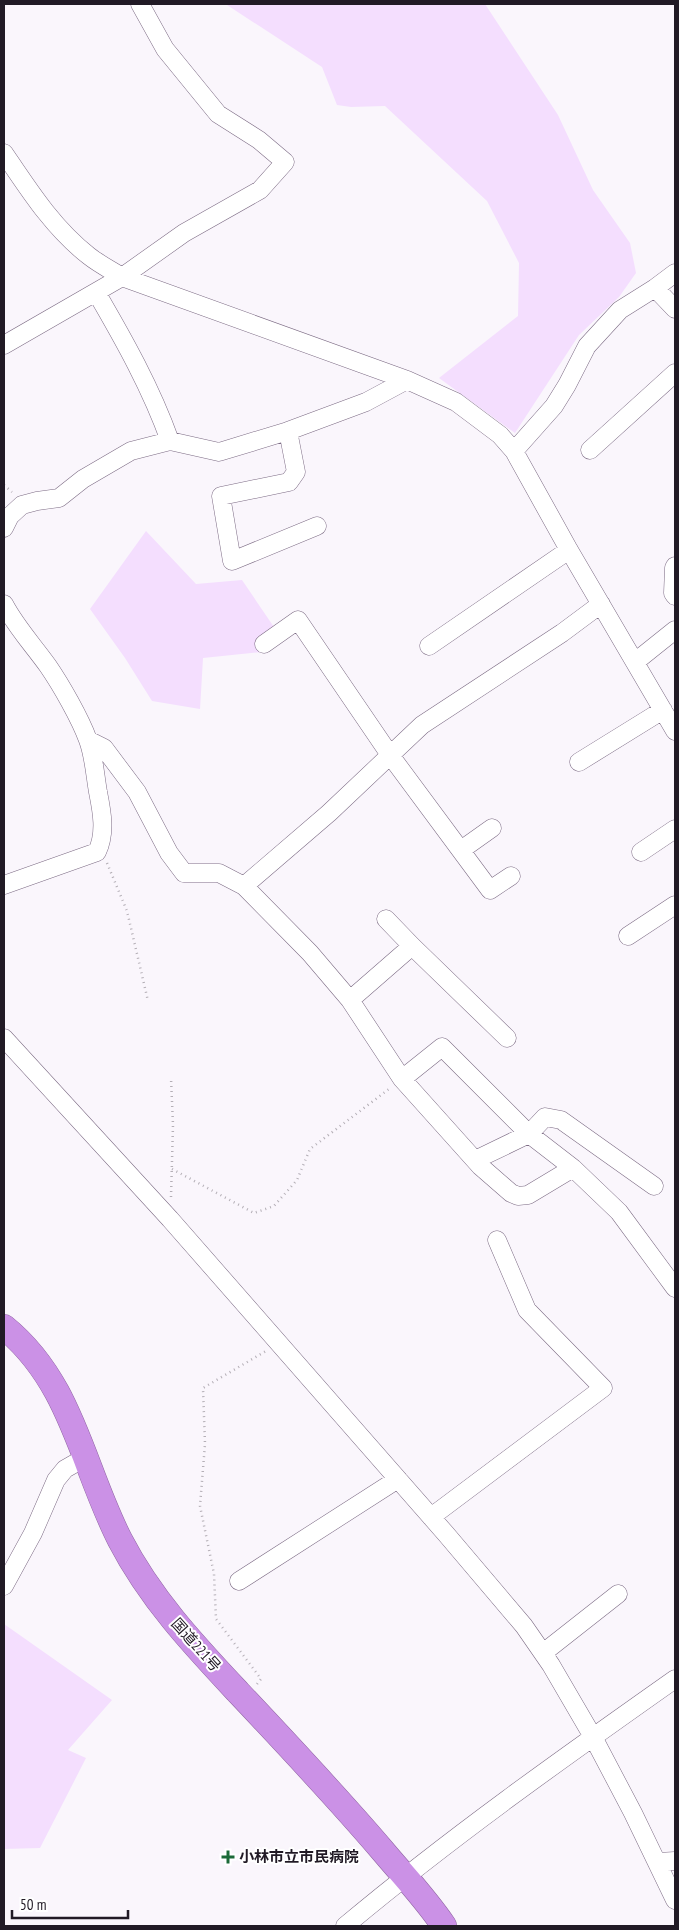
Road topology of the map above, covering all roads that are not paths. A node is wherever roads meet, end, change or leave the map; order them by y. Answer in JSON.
{"nodes":[{"id":1,"x":140,"y":4,"type":"edge"},
{"id":2,"x":4,"y":153,"type":"edge"},
{"id":3,"x":675,"y":273,"type":"edge"},
{"id":4,"x":122,"y":277,"type":"junction"},
{"id":5,"x":655,"y":288,"type":"junction"},
{"id":6,"x":96,"y":292,"type":"junction"},
{"id":7,"x":675,"y":309,"type":"edge"},
{"id":8,"x":4,"y":345,"type":"edge"},
{"id":9,"x":675,"y":373,"type":"edge"},
{"id":10,"x":407,"y":380,"type":"junction"},
{"id":11,"x":288,"y":431,"type":"junction"},
{"id":12,"x":170,"y":441,"type":"junction"},
{"id":13,"x":590,"y":450,"type":"dead end"},
{"id":14,"x":514,"y":451,"type":"junction"},
{"id":15,"x":317,"y":526,"type":"dead end"},
{"id":16,"x":4,"y":528,"type":"edge"},
{"id":17,"x":569,"y":550,"type":"junction"},
{"id":18,"x":675,"y":566,"type":"edge"},
{"id":19,"x":675,"y":596,"type":"edge"},
{"id":20,"x":4,"y":604,"type":"edge"},
{"id":21,"x":601,"y":604,"type":"junction"},
{"id":22,"x":675,"y":630,"type":"edge"},
{"id":23,"x":264,"y":644,"type":"dead end"},
{"id":24,"x":429,"y":646,"type":"dead end"},
{"id":25,"x":635,"y":662,"type":"junction"},
{"id":26,"x":662,"y":710,"type":"junction"},
{"id":27,"x":675,"y":731,"type":"edge"},
{"id":28,"x":88,"y":740,"type":"junction"},
{"id":29,"x":390,"y":755,"type":"junction"},
{"id":30,"x":579,"y":762,"type":"dead end"},
{"id":31,"x":492,"y":828,"type":"dead end"},
{"id":32,"x":675,"y":829,"type":"edge"},
{"id":33,"x":461,"y":850,"type":"junction"},
{"id":34,"x":641,"y":852,"type":"dead end"},
{"id":35,"x":511,"y":876,"type":"dead end"},
{"id":36,"x":4,"y":885,"type":"edge"},
{"id":37,"x":244,"y":886,"type":"junction"},
{"id":38,"x":675,"y":905,"type":"edge"},
{"id":39,"x":386,"y":919,"type":"dead end"},
{"id":40,"x":628,"y":936,"type":"dead end"},
{"id":41,"x":412,"y":946,"type":"junction"},
{"id":42,"x":350,"y":1000,"type":"junction"},
{"id":43,"x":4,"y":1038,"type":"edge"},
{"id":44,"x":507,"y":1038,"type":"dead end"},
{"id":45,"x":402,"y":1079,"type":"junction"},
{"id":46,"x":530,"y":1134,"type":"junction"},
{"id":47,"x":475,"y":1160,"type":"junction"},
{"id":48,"x":573,"y":1168,"type":"junction"},
{"id":49,"x":654,"y":1186,"type":"dead end"},
{"id":50,"x":497,"y":1240,"type":"dead end"},
{"id":51,"x":675,"y":1288,"type":"edge"},
{"id":52,"x":4,"y":1327,"type":"edge"},
{"id":53,"x":86,"y":1457,"type":"junction"},
{"id":54,"x":398,"y":1479,"type":"junction"},
{"id":55,"x":431,"y":1517,"type":"junction"},
{"id":56,"x":238,"y":1582,"type":"dead end"},
{"id":57,"x":4,"y":1586,"type":"edge"},
{"id":58,"x":618,"y":1594,"type":"dead end"},
{"id":59,"x":542,"y":1653,"type":"junction"},
{"id":60,"x":675,"y":1679,"type":"edge"},
{"id":61,"x":593,"y":1737,"type":"junction"},
{"id":62,"x":675,"y":1861,"type":"edge"},
{"id":63,"x":658,"y":1862,"type":"junction"},
{"id":64,"x":405,"y":1876,"type":"junction"},
{"id":65,"x":675,"y":1900,"type":"edge"},
{"id":66,"x":345,"y":1926,"type":"edge"},
{"id":67,"x":444,"y":1926,"type":"edge"}],
"edges":[{"from":1,"to":4,"type":"street"},
{"from":2,"to":4,"type":"street"},
{"from":3,"to":5,"type":"street"},
{"from":4,"to":6,"type":"street"},
{"from":4,"to":10,"type":"street"},
{"from":5,"to":7,"type":"street"},
{"from":5,"to":14,"type":"street"},
{"from":6,"to":8,"type":"street"},
{"from":6,"to":12,"type":"street"},
{"from":9,"to":13,"type":"street"},
{"from":10,"to":11,"type":"street"},
{"from":10,"to":14,"type":"street"},
{"from":11,"to":12,"type":"street"},
{"from":11,"to":15,"type":"street"},
{"from":12,"to":16,"type":"street"},
{"from":14,"to":17,"type":"street"},
{"from":17,"to":21,"type":"street"},
{"from":17,"to":24,"type":"street"},
{"from":18,"to":19,"type":"street"},
{"from":20,"to":28,"type":"street"},
{"from":21,"to":25,"type":"street"},
{"from":21,"to":29,"type":"street"},
{"from":22,"to":25,"type":"street"},
{"from":23,"to":29,"type":"street"},
{"from":25,"to":26,"type":"street"},
{"from":26,"to":27,"type":"street"},
{"from":26,"to":30,"type":"street"},
{"from":28,"to":36,"type":"street"},
{"from":28,"to":37,"type":"street"},
{"from":29,"to":33,"type":"street"},
{"from":29,"to":37,"type":"street"},
{"from":31,"to":33,"type":"street"},
{"from":32,"to":34,"type":"street"},
{"from":33,"to":35,"type":"street"},
{"from":37,"to":42,"type":"street"},
{"from":38,"to":40,"type":"street"},
{"from":39,"to":41,"type":"street"},
{"from":41,"to":42,"type":"street"},
{"from":41,"to":44,"type":"street"},
{"from":42,"to":45,"type":"street"},
{"from":43,"to":54,"type":"street"},
{"from":45,"to":46,"type":"street"},
{"from":45,"to":47,"type":"street"},
{"from":46,"to":47,"type":"street"},
{"from":46,"to":48,"type":"street"},
{"from":46,"to":49,"type":"street"},
{"from":47,"to":48,"type":"street"},
{"from":48,"to":51,"type":"street"},
{"from":50,"to":55,"type":"street"},
{"from":52,"to":53,"type":"highway","name":"国道221号"},
{"from":53,"to":57,"type":"street"},
{"from":53,"to":64,"type":"highway","name":"国道221号"},
{"from":54,"to":55,"type":"street"},
{"from":54,"to":56,"type":"street"},
{"from":55,"to":59,"type":"street"},
{"from":58,"to":59,"type":"street"},
{"from":59,"to":61,"type":"street"},
{"from":60,"to":61,"type":"street"},
{"from":61,"to":63,"type":"street"},
{"from":61,"to":64,"type":"street"},
{"from":62,"to":63,"type":"street"},
{"from":63,"to":65,"type":"street"},
{"from":64,"to":66,"type":"street"},
{"from":64,"to":67,"type":"highway","name":"国道221号"}]}
